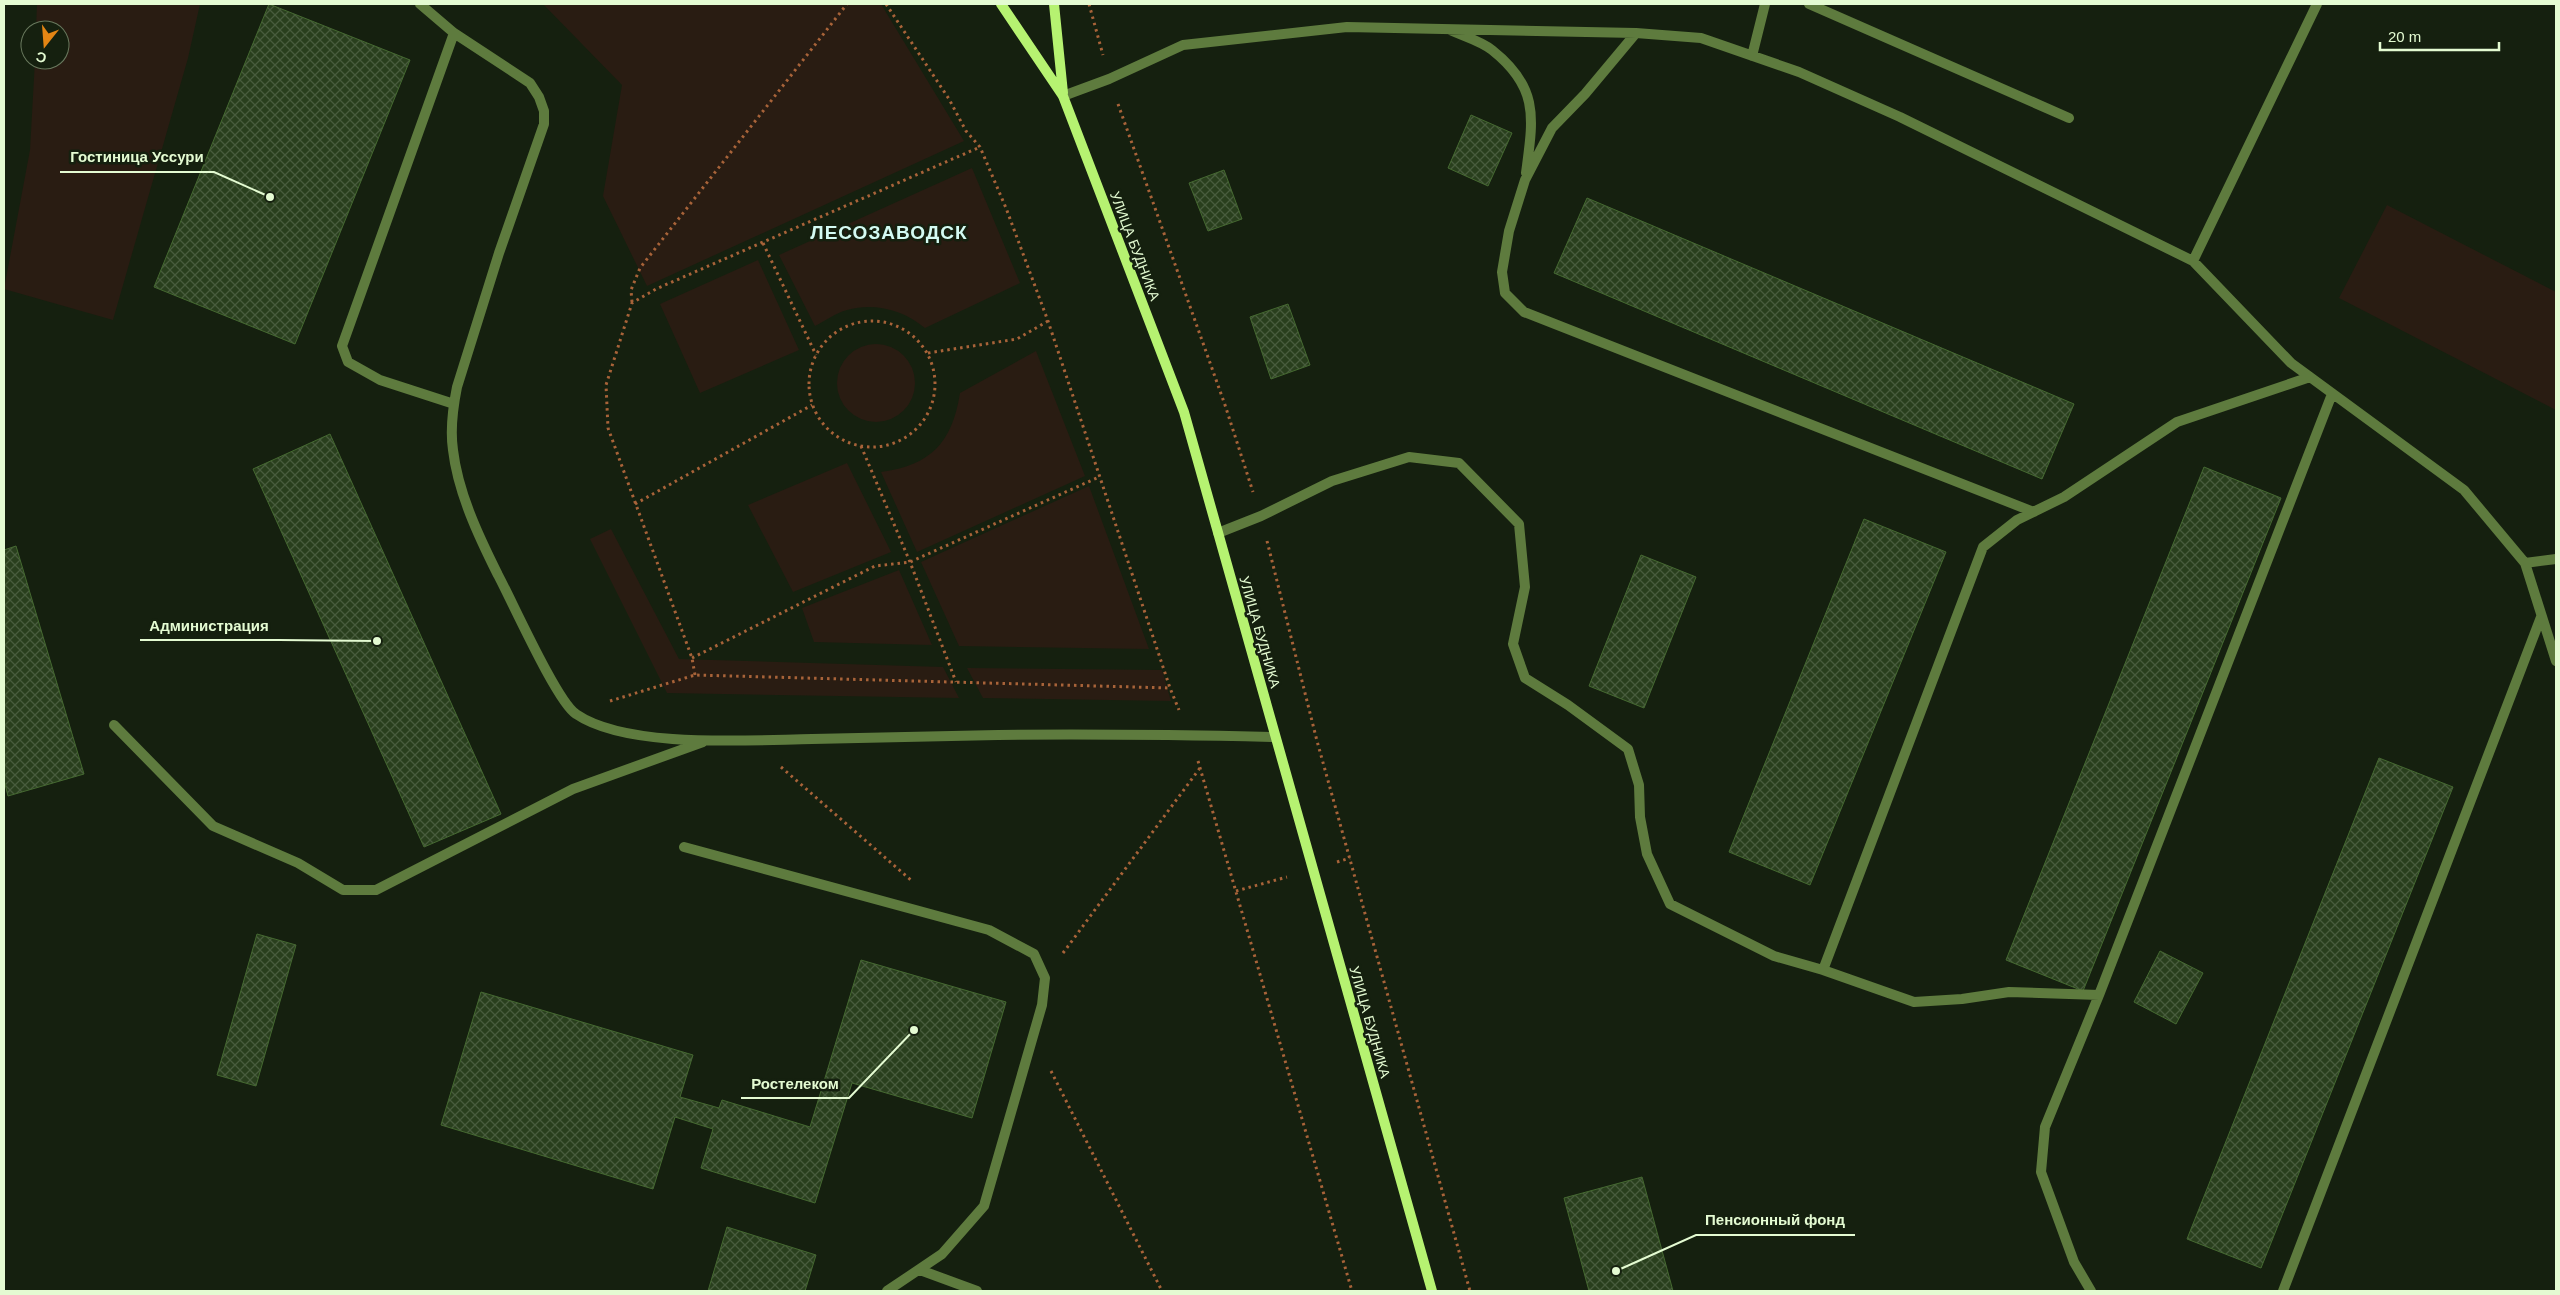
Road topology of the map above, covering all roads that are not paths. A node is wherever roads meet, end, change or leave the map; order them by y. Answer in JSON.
{"nodes":[{"id":1,"x":420,"y":4,"type":"edge"},
{"id":2,"x":1002,"y":4,"type":"edge"},
{"id":3,"x":1054,"y":4,"type":"edge"},
{"id":4,"x":1765,"y":4,"type":"edge"},
{"id":5,"x":1809,"y":4,"type":"edge"},
{"id":6,"x":2316,"y":4,"type":"edge"},
{"id":7,"x":1447,"y":29,"type":"junction"},
{"id":8,"x":1636,"y":32,"type":"junction"},
{"id":9,"x":454,"y":33,"type":"junction"},
{"id":10,"x":1752,"y":56,"type":"junction"},
{"id":11,"x":1063,"y":96,"type":"junction"},
{"id":12,"x":2070,"y":118,"type":"dead end"},
{"id":13,"x":1525,"y":180,"type":"junction"},
{"id":14,"x":2193,"y":261,"type":"junction"},
{"id":15,"x":2310,"y":377,"type":"junction"},
{"id":16,"x":2332,"y":394,"type":"junction"},
{"id":17,"x":454,"y":404,"type":"junction"},
{"id":18,"x":2034,"y":512,"type":"junction"},
{"id":19,"x":1218,"y":533,"type":"junction"},
{"id":20,"x":2556,"y":558,"type":"edge"},
{"id":21,"x":2524,"y":562,"type":"junction"},
{"id":22,"x":2541,"y":617,"type":"junction"},
{"id":23,"x":2556,"y":661,"type":"edge"},
{"id":24,"x":114,"y":725,"type":"dead end"},
{"id":25,"x":1275,"y":737,"type":"junction"},
{"id":26,"x":706,"y":741,"type":"junction"},
{"id":27,"x":684,"y":847,"type":"dead end"},
{"id":28,"x":1823,"y":970,"type":"junction"},
{"id":29,"x":2099,"y":994,"type":"junction"},
{"id":30,"x":920,"y":1270,"type":"junction"},
{"id":31,"x":887,"y":1291,"type":"edge"},
{"id":32,"x":977,"y":1291,"type":"edge"},
{"id":33,"x":1432,"y":1291,"type":"edge"},
{"id":34,"x":2091,"y":1291,"type":"edge"},
{"id":35,"x":2284,"y":1291,"type":"edge"}],
"edges":[{"from":1,"to":9,"type":"lane"},
{"from":2,"to":11,"type":"main road","name":"УЛИЦА БУДНИКА"},
{"from":3,"to":11,"type":"main road"},
{"from":4,"to":10,"type":"lane"},
{"from":5,"to":12,"type":"lane"},
{"from":6,"to":14,"type":"lane"},
{"from":7,"to":8,"type":"lane"},
{"from":7,"to":11,"type":"lane"},
{"from":7,"to":13,"type":"lane"},
{"from":8,"to":10,"type":"lane"},
{"from":8,"to":13,"type":"lane"},
{"from":9,"to":17,"type":"lane"},
{"from":9,"to":17,"type":"lane"},
{"from":10,"to":14,"type":"lane"},
{"from":11,"to":19,"type":"main road","name":"УЛИЦА БУДНИКА"},
{"from":13,"to":18,"type":"lane"},
{"from":14,"to":15,"type":"lane"},
{"from":15,"to":16,"type":"lane"},
{"from":15,"to":18,"type":"lane"},
{"from":16,"to":21,"type":"lane"},
{"from":16,"to":29,"type":"lane"},
{"from":17,"to":26,"type":"lane"},
{"from":18,"to":28,"type":"lane"},
{"from":19,"to":25,"type":"main road","name":"УЛИЦА БУДНИКА"},
{"from":19,"to":28,"type":"lane"},
{"from":20,"to":21,"type":"lane"},
{"from":21,"to":22,"type":"lane"},
{"from":22,"to":23,"type":"lane"},
{"from":22,"to":35,"type":"lane"},
{"from":24,"to":26,"type":"lane"},
{"from":25,"to":26,"type":"lane"},
{"from":25,"to":33,"type":"main road","name":"УЛИЦА БУДНИКА"},
{"from":27,"to":30,"type":"lane"},
{"from":28,"to":29,"type":"lane"},
{"from":29,"to":34,"type":"lane"},
{"from":30,"to":31,"type":"lane"},
{"from":30,"to":32,"type":"lane"}]}
